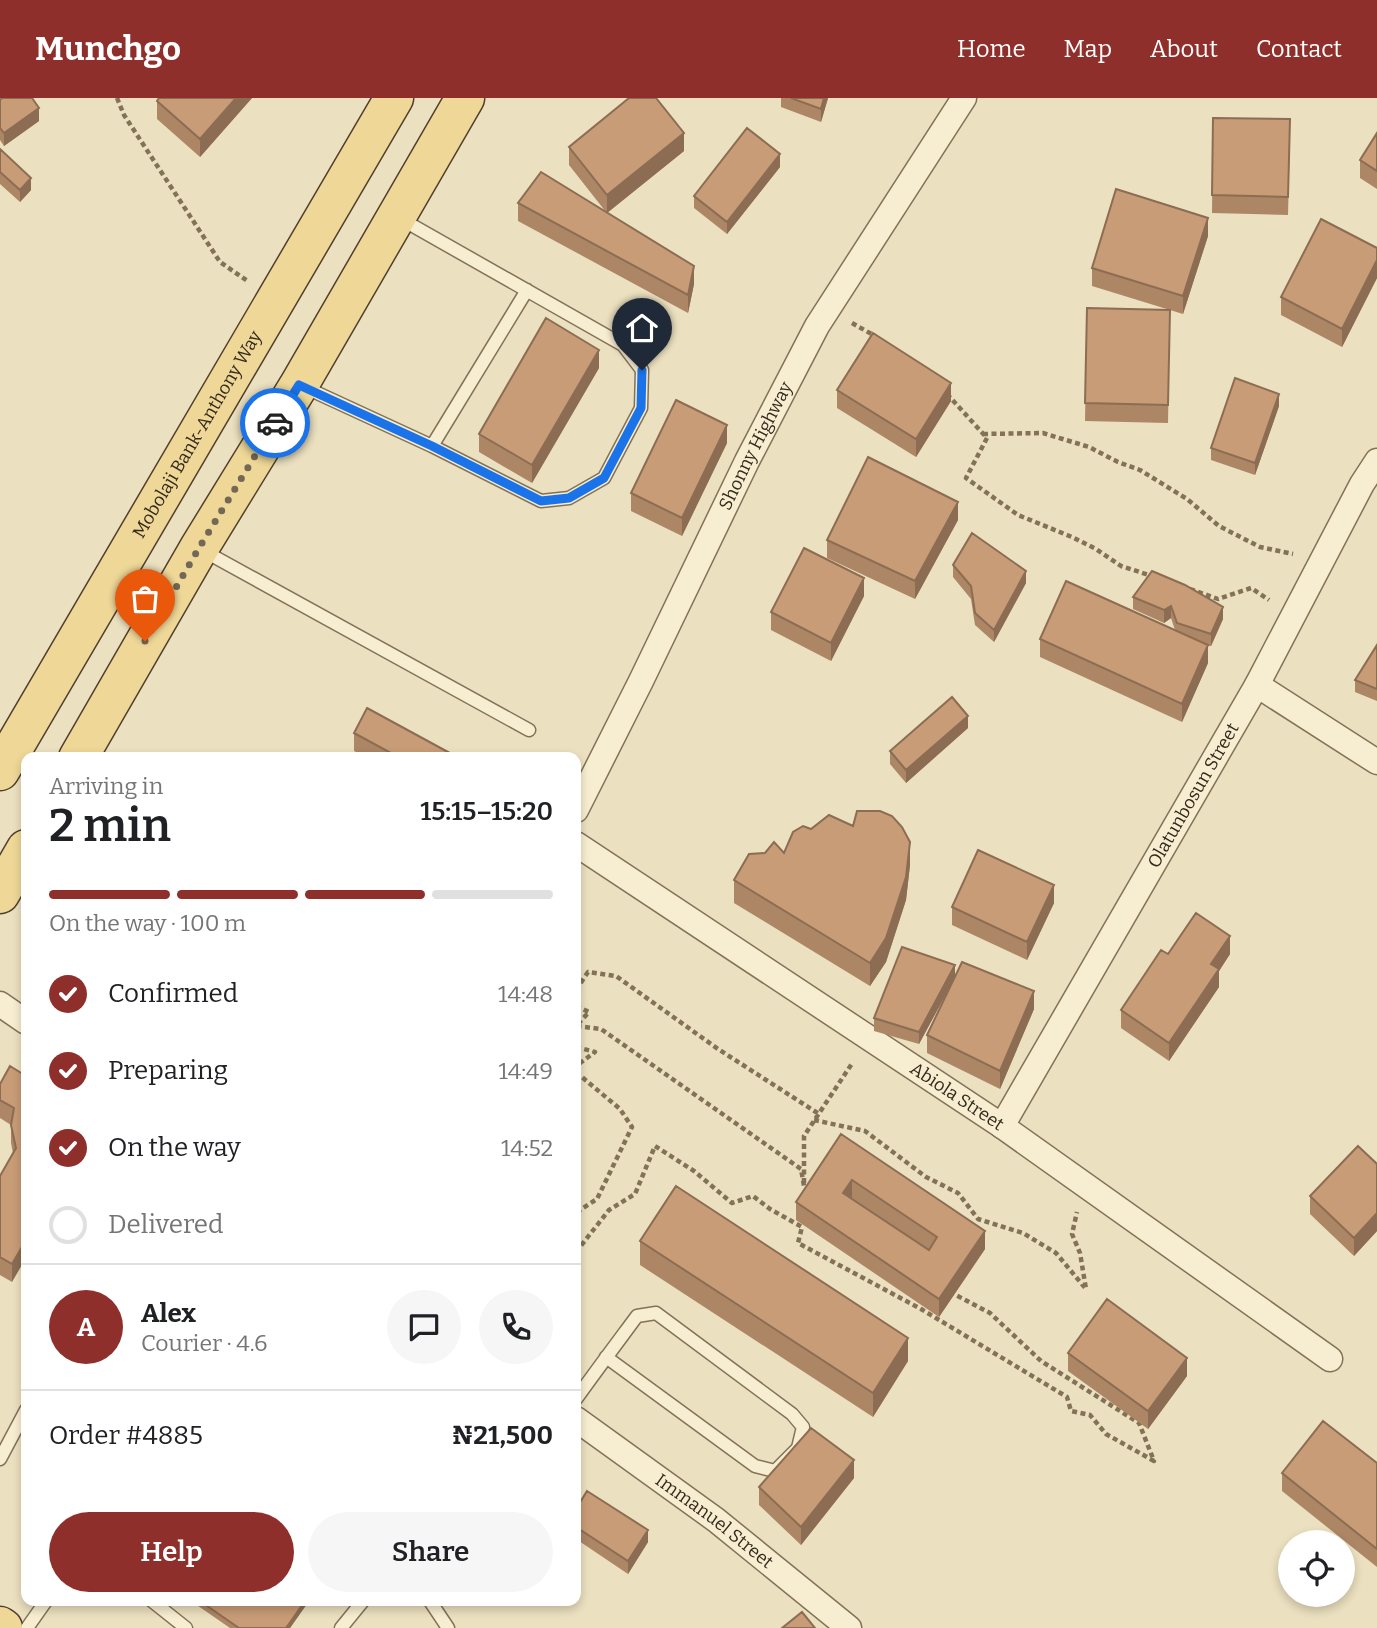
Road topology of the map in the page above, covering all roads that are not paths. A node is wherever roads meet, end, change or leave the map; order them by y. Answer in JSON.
{"nodes":[{"id":1,"x":394,"y":98,"type":"edge"},
{"id":2,"x":465,"y":98,"type":"edge"},
{"id":3,"x":964,"y":98,"type":"edge"},
{"id":4,"x":398,"y":217,"type":"junction"},
{"id":5,"x":527,"y":290,"type":"junction"},
{"id":6,"x":299,"y":385,"type":"junction"},
{"id":7,"x":432,"y":446,"type":"junction"},
{"id":8,"x":1377,"y":461,"type":"edge"},
{"id":9,"x":199,"y":548,"type":"junction"},
{"id":10,"x":1257,"y":685,"type":"junction"},
{"id":11,"x":529,"y":730,"type":"dead end"},
{"id":12,"x":81,"y":752,"type":"edge"},
{"id":13,"x":1377,"y":762,"type":"edge"},
{"id":14,"x":0,"y":771,"type":"edge"},
{"id":15,"x":581,"y":800,"type":"edge"},
{"id":16,"x":581,"y":847,"type":"edge"},
{"id":17,"x":21,"y":858,"type":"edge"},
{"id":18,"x":0,"y":894,"type":"edge"},
{"id":19,"x":0,"y":1004,"type":"edge"},
{"id":20,"x":21,"y":1019,"type":"edge"},
{"id":21,"x":1002,"y":1126,"type":"junction"},
{"id":22,"x":606,"y":1357,"type":"junction"},
{"id":23,"x":1330,"y":1359,"type":"dead end"},
{"id":24,"x":581,"y":1392,"type":"edge"},
{"id":25,"x":21,"y":1419,"type":"edge"},
{"id":26,"x":581,"y":1423,"type":"edge"},
{"id":27,"x":0,"y":1459,"type":"edge"},
{"id":28,"x":42,"y":1606,"type":"edge"},
{"id":29,"x":158,"y":1606,"type":"edge"},
{"id":30,"x":358,"y":1606,"type":"edge"},
{"id":31,"x":433,"y":1606,"type":"edge"},
{"id":32,"x":27,"y":1628,"type":"edge"},
{"id":33,"x":186,"y":1628,"type":"edge"},
{"id":34,"x":341,"y":1628,"type":"edge"},
{"id":35,"x":448,"y":1628,"type":"edge"},
{"id":36,"x":849,"y":1628,"type":"edge"}],
"edges":[{"from":1,"to":14,"type":"main road","name":"Mobolaji Bank-Anthony Way"},
{"from":2,"to":4,"type":"main road"},
{"from":3,"to":15,"type":"street","name":"Shonny Highway"},
{"from":4,"to":5,"type":"lane"},
{"from":4,"to":6,"type":"main road"},
{"from":5,"to":7,"type":"lane"},
{"from":5,"to":7,"type":"lane"},
{"from":6,"to":7,"type":"lane"},
{"from":6,"to":9,"type":"main road"},
{"from":8,"to":10,"type":"street","name":"Olatunbosun Street"},
{"from":9,"to":11,"type":"lane"},
{"from":9,"to":12,"type":"main road"},
{"from":10,"to":13,"type":"street"},
{"from":10,"to":21,"type":"street","name":"Olatunbosun Street"},
{"from":16,"to":21,"type":"street","name":"Abiola Street"},
{"from":17,"to":18,"type":"main road"},
{"from":19,"to":20,"type":"street"},
{"from":21,"to":23,"type":"street","name":"Abiola Street"},
{"from":22,"to":22,"type":"lane"},
{"from":22,"to":24,"type":"lane"},
{"from":25,"to":27,"type":"lane"},
{"from":26,"to":36,"type":"street","name":"Immanuel Street"},
{"from":28,"to":32,"type":"lane"},
{"from":29,"to":33,"type":"lane"},
{"from":30,"to":34,"type":"lane"},
{"from":31,"to":35,"type":"lane"}]}
